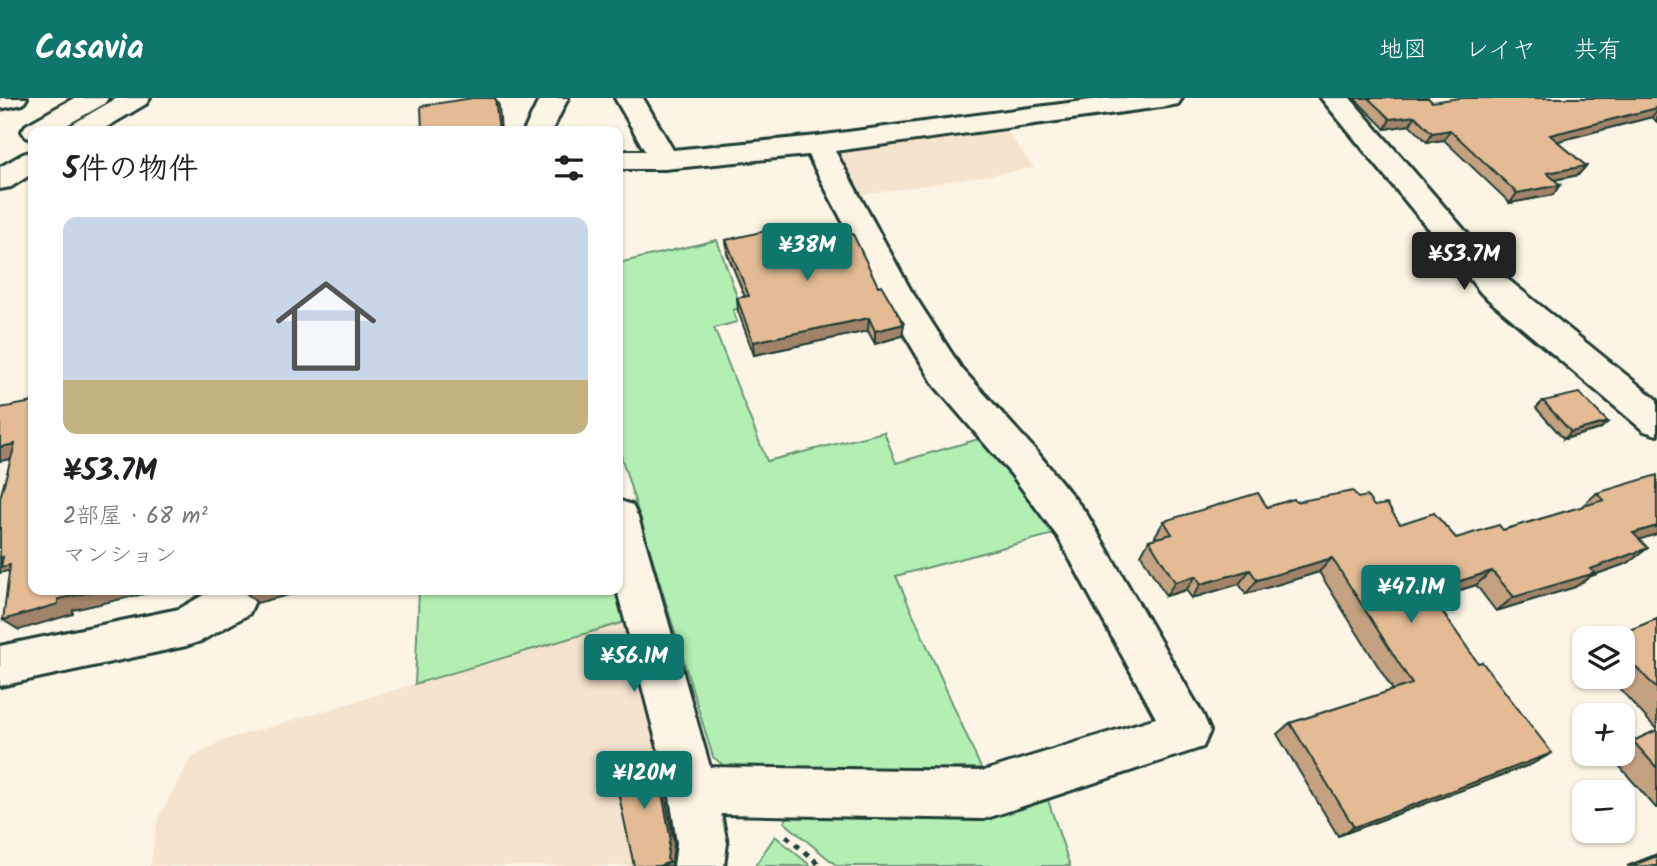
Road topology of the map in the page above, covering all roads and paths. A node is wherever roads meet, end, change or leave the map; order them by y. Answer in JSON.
{"nodes":[{"id":1,"x":13,"y":98,"type":"edge"},
{"id":2,"x":94,"y":98,"type":"edge"},
{"id":3,"x":136,"y":98,"type":"edge"},
{"id":4,"x":554,"y":98,"type":"edge"},
{"id":5,"x":629,"y":98,"type":"edge"},
{"id":6,"x":1168,"y":98,"type":"edge"},
{"id":7,"x":1335,"y":98,"type":"edge"},
{"id":8,"x":0,"y":101,"type":"edge"},
{"id":9,"x":45,"y":126,"type":"edge"},
{"id":10,"x":89,"y":126,"type":"edge"},
{"id":11,"x":540,"y":126,"type":"edge"},
{"id":12,"x":28,"y":136,"type":"edge"},
{"id":13,"x":817,"y":145,"type":"junction"},
{"id":14,"x":0,"y":152,"type":"edge"},
{"id":15,"x":623,"y":160,"type":"edge"},
{"id":16,"x":664,"y":160,"type":"junction"},
{"id":17,"x":28,"y":163,"type":"edge"},
{"id":18,"x":0,"y":180,"type":"edge"},
{"id":19,"x":1657,"y":421,"type":"edge"},
{"id":20,"x":623,"y":535,"type":"edge"},
{"id":21,"x":233,"y":595,"type":"edge"},
{"id":22,"x":0,"y":666,"type":"edge"},
{"id":23,"x":694,"y":790,"type":"junction"},
{"id":24,"x":699,"y":866,"type":"edge"}],
"edges":[{"from":1,"to":8,"type":"main road"},
{"from":2,"to":9,"type":"main road"},
{"from":3,"to":10,"type":"main road"},
{"from":4,"to":11,"type":"main road"},
{"from":5,"to":16,"type":"main road"},
{"from":6,"to":13,"type":"main road"},
{"from":7,"to":19,"type":"main road"},
{"from":12,"to":14,"type":"main road"},
{"from":13,"to":16,"type":"main road"},
{"from":13,"to":23,"type":"main road"},
{"from":15,"to":16,"type":"main road"},
{"from":17,"to":18,"type":"main road"},
{"from":20,"to":23,"type":"main road"},
{"from":21,"to":22,"type":"main road"},
{"from":23,"to":24,"type":"main road"}]}
